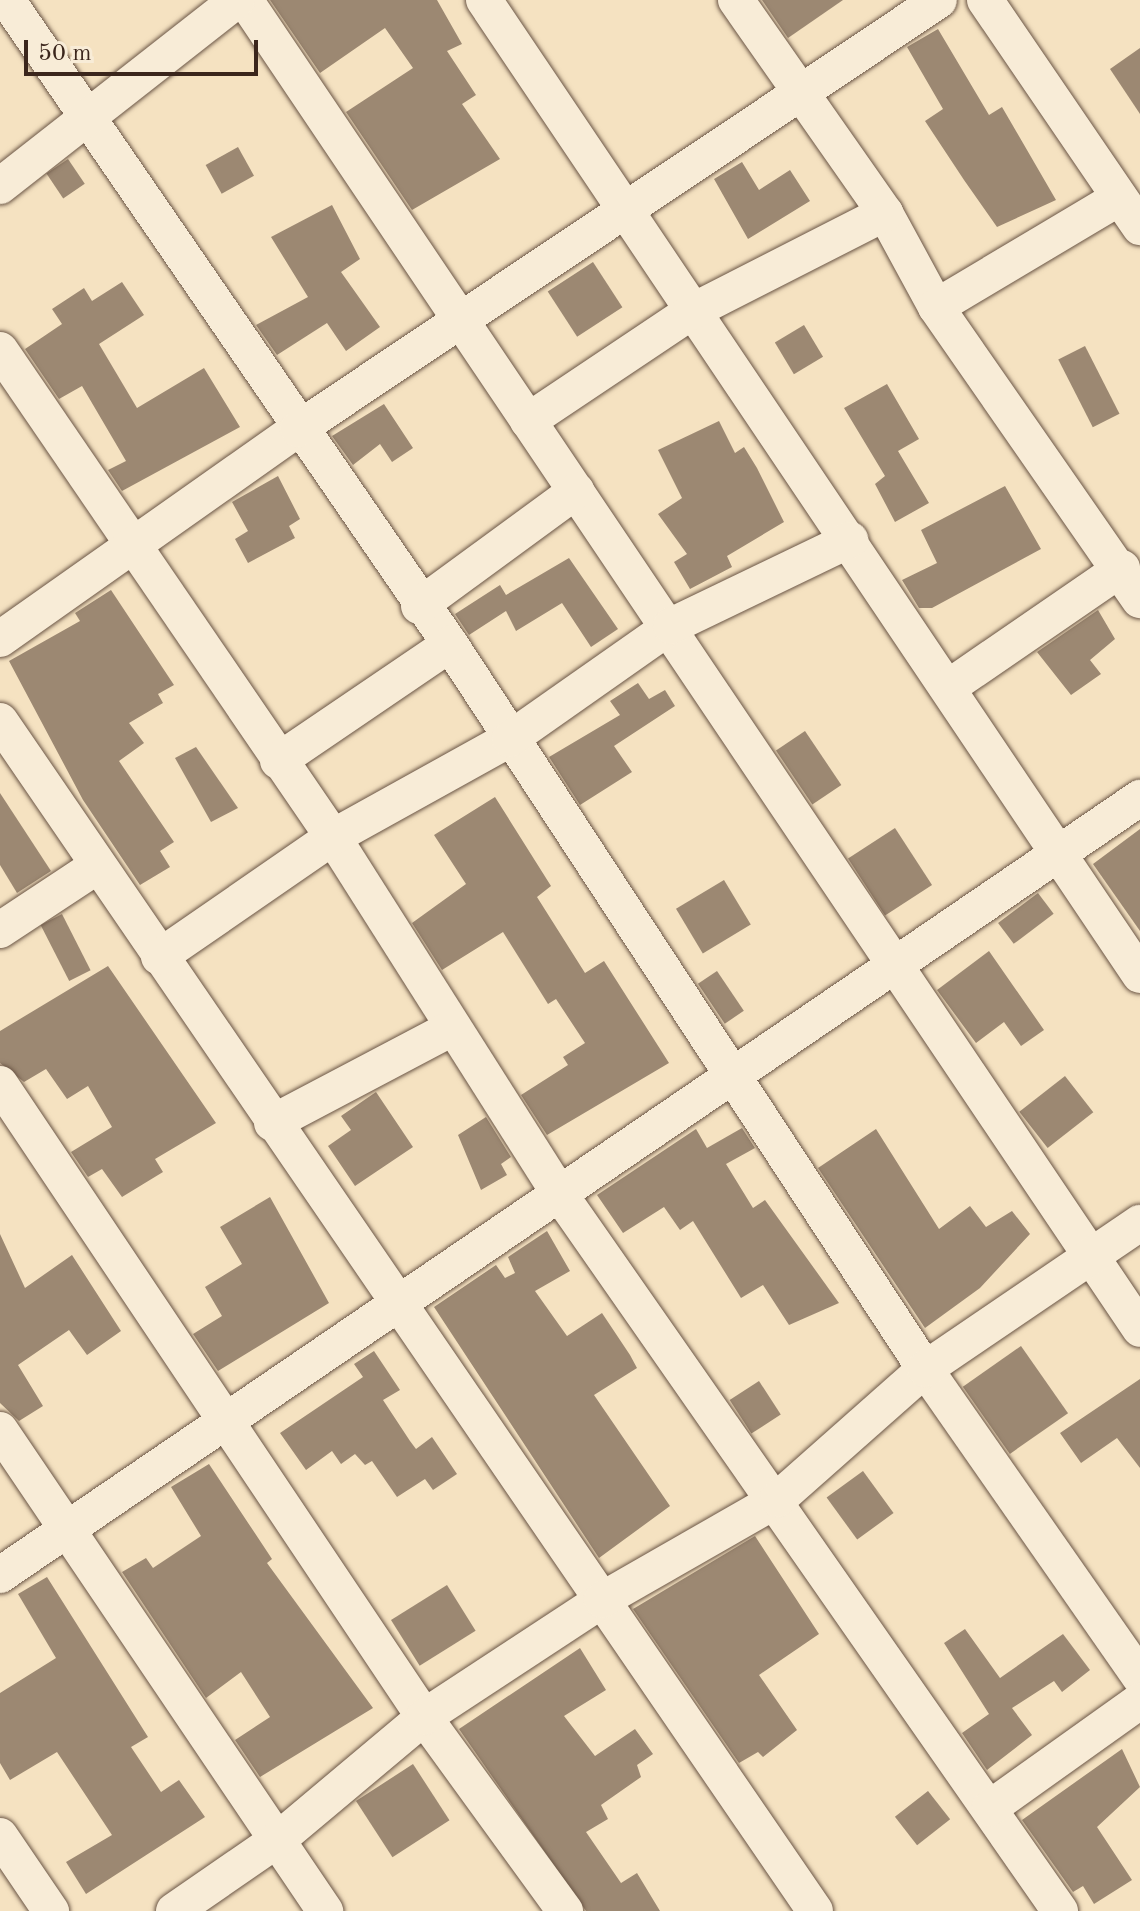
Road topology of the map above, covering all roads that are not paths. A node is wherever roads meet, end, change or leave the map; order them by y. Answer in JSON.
{"nodes":[{"id":1,"x":7,"y":0,"type":"edge"},
{"id":2,"x":237,"y":0,"type":"edge"},
{"id":3,"x":245,"y":0,"type":"edge"},
{"id":4,"x":484,"y":0,"type":"edge"},
{"id":5,"x":736,"y":0,"type":"edge"},
{"id":6,"x":939,"y":0,"type":"edge"},
{"id":7,"x":985,"y":0,"type":"edge"},
{"id":8,"x":799,"y":90,"type":"junction"},
{"id":9,"x":89,"y":118,"type":"junction"},
{"id":10,"x":0,"y":186,"type":"edge"},
{"id":11,"x":1119,"y":198,"type":"junction"},
{"id":12,"x":626,"y":209,"type":"junction"},
{"id":13,"x":885,"y":213,"type":"junction"},
{"id":14,"x":1140,"y":227,"type":"edge"},
{"id":15,"x":936,"y":307,"type":"junction"},
{"id":16,"x":691,"y":312,"type":"junction"},
{"id":17,"x":461,"y":320,"type":"junction"},
{"id":18,"x":0,"y":350,"type":"edge"},
{"id":19,"x":528,"y":421,"type":"junction"},
{"id":20,"x":298,"y":429,"type":"junction"},
{"id":21,"x":576,"y":491,"type":"junction"},
{"id":22,"x":850,"y":540,"type":"junction"},
{"id":23,"x":132,"y":544,"type":"junction"},
{"id":24,"x":1122,"y":568,"type":"junction"},
{"id":25,"x":1140,"y":600,"type":"edge"},
{"id":26,"x":419,"y":606,"type":"junction"},
{"id":27,"x":671,"y":626,"type":"junction"},
{"id":28,"x":0,"y":639,"type":"edge"},
{"id":29,"x":450,"y":644,"type":"junction"},
{"id":30,"x":949,"y":687,"type":"junction"},
{"id":31,"x":0,"y":721,"type":"edge"},
{"id":32,"x":510,"y":739,"type":"junction"},
{"id":33,"x":278,"y":761,"type":"junction"},
{"id":34,"x":1140,"y":798,"type":"edge"},
{"id":35,"x":333,"y":837,"type":"junction"},
{"id":36,"x":1062,"y":855,"type":"junction"},
{"id":37,"x":97,"y":866,"type":"junction"},
{"id":38,"x":0,"y":930,"type":"edge"},
{"id":39,"x":159,"y":957,"type":"junction"},
{"id":40,"x":895,"y":967,"type":"junction"},
{"id":41,"x":1140,"y":975,"type":"edge"},
{"id":42,"x":452,"y":1028,"type":"junction"},
{"id":43,"x":738,"y":1076,"type":"junction"},
{"id":44,"x":1,"y":1089,"type":"edge"},
{"id":45,"x":272,"y":1123,"type":"junction"},
{"id":46,"x":561,"y":1196,"type":"junction"},
{"id":47,"x":1140,"y":1223,"type":"edge"},
{"id":48,"x":1090,"y":1255,"type":"junction"},
{"id":49,"x":396,"y":1306,"type":"junction"},
{"id":50,"x":1140,"y":1329,"type":"edge"},
{"id":51,"x":925,"y":1369,"type":"junction"},
{"id":52,"x":229,"y":1418,"type":"junction"},
{"id":53,"x":0,"y":1430,"type":"edge"},
{"id":54,"x":778,"y":1499,"type":"junction"},
{"id":55,"x":68,"y":1528,"type":"junction"},
{"id":56,"x":0,"y":1575,"type":"edge"},
{"id":57,"x":602,"y":1600,"type":"junction"},
{"id":58,"x":1140,"y":1677,"type":"edge"},
{"id":59,"x":1140,"y":1701,"type":"edge"},
{"id":60,"x":424,"y":1717,"type":"junction"},
{"id":61,"x":990,"y":1808,"type":"junction"},
{"id":62,"x":0,"y":1836,"type":"edge"},
{"id":63,"x":280,"y":1838,"type":"junction"},
{"id":64,"x":51,"y":1911,"type":"edge"},
{"id":65,"x":174,"y":1911,"type":"edge"},
{"id":66,"x":325,"y":1911,"type":"edge"},
{"id":67,"x":565,"y":1911,"type":"edge"},
{"id":68,"x":815,"y":1911,"type":"edge"},
{"id":69,"x":1060,"y":1911,"type":"edge"}],
"edges":[{"from":1,"to":9,"type":"street"},
{"from":2,"to":9,"type":"street"},
{"from":3,"to":17,"type":"street"},
{"from":4,"to":12,"type":"street"},
{"from":5,"to":8,"type":"street"},
{"from":6,"to":8,"type":"street"},
{"from":7,"to":11,"type":"street"},
{"from":8,"to":12,"type":"street"},
{"from":8,"to":13,"type":"street"},
{"from":9,"to":10,"type":"street"},
{"from":9,"to":20,"type":"street"},
{"from":11,"to":14,"type":"street"},
{"from":11,"to":15,"type":"street"},
{"from":12,"to":16,"type":"street"},
{"from":12,"to":17,"type":"street"},
{"from":13,"to":15,"type":"street"},
{"from":13,"to":16,"type":"street"},
{"from":15,"to":24,"type":"street"},
{"from":16,"to":19,"type":"street"},
{"from":16,"to":22,"type":"street"},
{"from":17,"to":19,"type":"street"},
{"from":17,"to":20,"type":"street"},
{"from":18,"to":23,"type":"street"},
{"from":19,"to":21,"type":"street"},
{"from":20,"to":23,"type":"street"},
{"from":20,"to":26,"type":"street"},
{"from":21,"to":26,"type":"street"},
{"from":21,"to":27,"type":"street"},
{"from":22,"to":27,"type":"street"},
{"from":22,"to":30,"type":"street"},
{"from":23,"to":28,"type":"street"},
{"from":23,"to":33,"type":"street"},
{"from":24,"to":25,"type":"street"},
{"from":24,"to":30,"type":"street"},
{"from":26,"to":29,"type":"street"},
{"from":27,"to":32,"type":"street"},
{"from":27,"to":40,"type":"street"},
{"from":29,"to":32,"type":"street"},
{"from":29,"to":33,"type":"street"},
{"from":30,"to":36,"type":"street"},
{"from":31,"to":37,"type":"street"},
{"from":32,"to":35,"type":"street"},
{"from":32,"to":43,"type":"street"},
{"from":33,"to":35,"type":"street"},
{"from":34,"to":36,"type":"street"},
{"from":35,"to":39,"type":"street"},
{"from":35,"to":42,"type":"street"},
{"from":36,"to":40,"type":"street"},
{"from":36,"to":41,"type":"street"},
{"from":37,"to":38,"type":"street"},
{"from":37,"to":39,"type":"street"},
{"from":39,"to":45,"type":"street"},
{"from":40,"to":43,"type":"street"},
{"from":40,"to":48,"type":"street"},
{"from":42,"to":45,"type":"street"},
{"from":42,"to":46,"type":"street"},
{"from":43,"to":46,"type":"street"},
{"from":43,"to":51,"type":"street"},
{"from":44,"to":52,"type":"street"},
{"from":45,"to":49,"type":"street"},
{"from":46,"to":49,"type":"street"},
{"from":46,"to":54,"type":"street"},
{"from":47,"to":48,"type":"street"},
{"from":48,"to":50,"type":"street"},
{"from":48,"to":51,"type":"street"},
{"from":49,"to":52,"type":"street"},
{"from":49,"to":57,"type":"street"},
{"from":51,"to":54,"type":"street"},
{"from":51,"to":58,"type":"street"},
{"from":52,"to":55,"type":"street"},
{"from":52,"to":60,"type":"street"},
{"from":53,"to":55,"type":"street"},
{"from":54,"to":57,"type":"street"},
{"from":54,"to":61,"type":"street"},
{"from":55,"to":56,"type":"street"},
{"from":55,"to":63,"type":"street"},
{"from":57,"to":60,"type":"street"},
{"from":57,"to":68,"type":"street"},
{"from":59,"to":61,"type":"street"},
{"from":60,"to":63,"type":"street"},
{"from":60,"to":67,"type":"street"},
{"from":61,"to":69,"type":"street"},
{"from":62,"to":64,"type":"street"},
{"from":63,"to":65,"type":"street"},
{"from":63,"to":66,"type":"street"}]}
